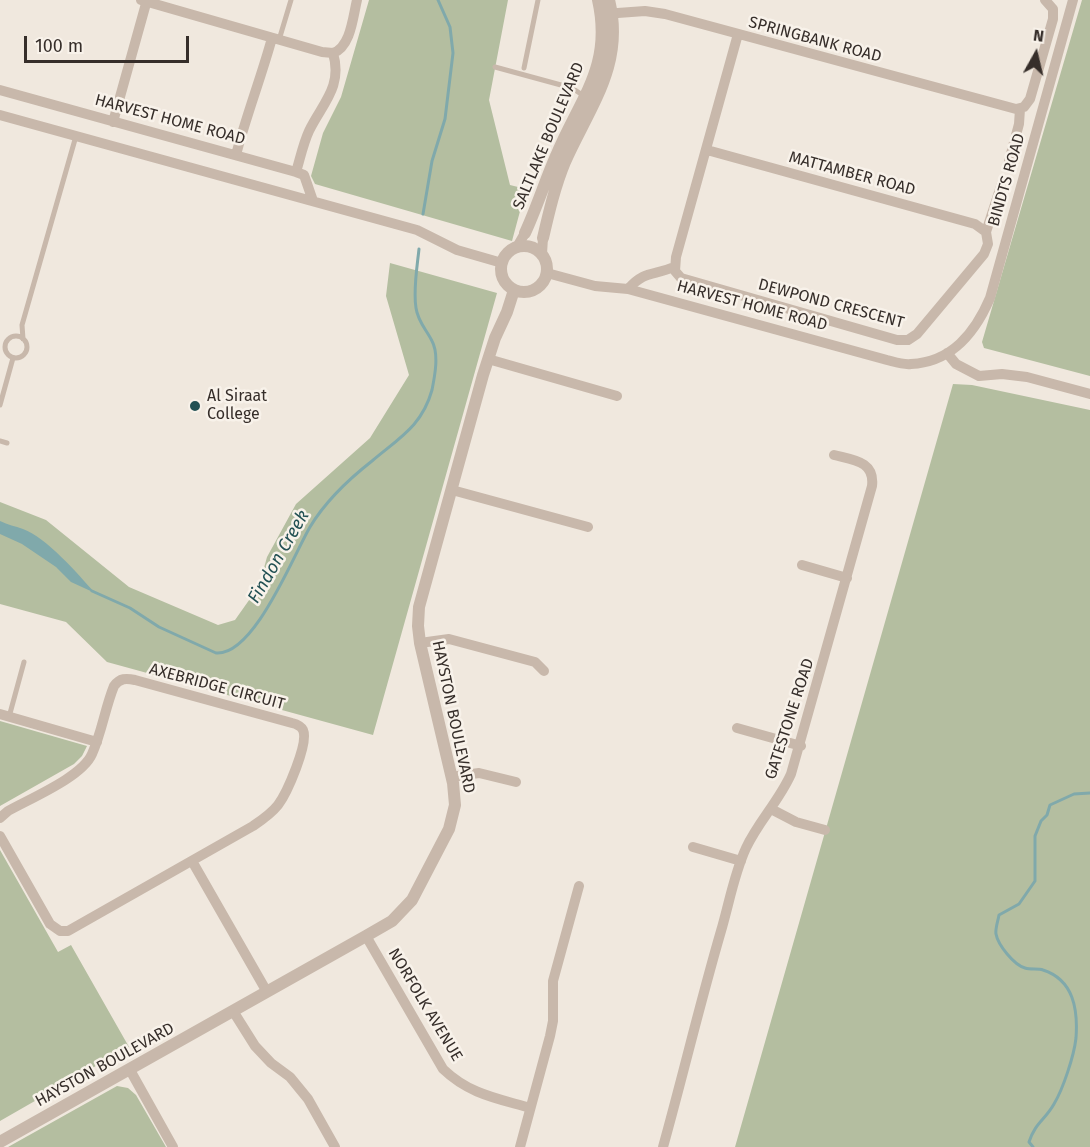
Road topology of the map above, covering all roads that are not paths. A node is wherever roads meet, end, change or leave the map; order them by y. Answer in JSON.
{"nodes":[{"id":1,"x":291,"y":0,"type":"edge"},
{"id":2,"x":357,"y":0,"type":"edge"},
{"id":3,"x":538,"y":0,"type":"edge"},
{"id":4,"x":598,"y":0,"type":"edge"},
{"id":5,"x":609,"y":0,"type":"edge"},
{"id":6,"x":1073,"y":0,"type":"edge"},
{"id":7,"x":145,"y":1,"type":"edge"},
{"id":8,"x":1050,"y":1,"type":"edge"},
{"id":9,"x":607,"y":14,"type":"junction"},
{"id":10,"x":738,"y":34,"type":"junction"},
{"id":11,"x":276,"y":39,"type":"junction"},
{"id":12,"x":333,"y":53,"type":"junction"},
{"id":13,"x":495,"y":67,"type":"dead end"},
{"id":14,"x":524,"y":68,"type":"dead end"},
{"id":15,"x":0,"y":90,"type":"edge"},
{"id":16,"x":14,"y":94,"type":"junction"},
{"id":17,"x":585,"y":97,"type":"junction"},
{"id":18,"x":0,"y":100,"type":"edge"},
{"id":19,"x":1020,"y":109,"type":"junction"},
{"id":20,"x":0,"y":115,"type":"edge"},
{"id":21,"x":112,"y":122,"type":"junction"},
{"id":22,"x":76,"y":136,"type":"junction"},
{"id":23,"x":707,"y":150,"type":"junction"},
{"id":24,"x":236,"y":155,"type":"junction"},
{"id":25,"x":1009,"y":161,"type":"dead end"},
{"id":26,"x":296,"y":172,"type":"junction"},
{"id":27,"x":1002,"y":183,"type":"dead end"},
{"id":28,"x":313,"y":201,"type":"junction"},
{"id":29,"x":525,"y":232,"type":"joint"},
{"id":30,"x":986,"y":232,"type":"junction"},
{"id":31,"x":543,"y":238,"type":"joint"},
{"id":32,"x":517,"y":247,"type":"junction"},
{"id":33,"x":542,"y":254,"type":"junction"},
{"id":34,"x":502,"y":263,"type":"junction"},
{"id":35,"x":674,"y":267,"type":"junction"},
{"id":36,"x":548,"y":273,"type":"junction"},
{"id":37,"x":628,"y":289,"type":"junction"},
{"id":38,"x":514,"y":290,"type":"junction"},
{"id":39,"x":22,"y":325,"type":"junction"},
{"id":40,"x":14,"y":337,"type":"junction"},
{"id":41,"x":23,"y":339,"type":"junction"},
{"id":42,"x":947,"y":353,"type":"junction"},
{"id":43,"x":13,"y":358,"type":"junction"},
{"id":44,"x":488,"y":359,"type":"junction"},
{"id":45,"x":1090,"y":394,"type":"edge"},
{"id":46,"x":617,"y":396,"type":"dead end"},
{"id":47,"x":0,"y":405,"type":"edge"},
{"id":48,"x":0,"y":441,"type":"edge"},
{"id":49,"x":7,"y":443,"type":"dead end"},
{"id":50,"x":834,"y":456,"type":"dead end"},
{"id":51,"x":452,"y":490,"type":"junction"},
{"id":52,"x":588,"y":527,"type":"dead end"},
{"id":53,"x":802,"y":565,"type":"dead end"},
{"id":54,"x":847,"y":578,"type":"junction"},
{"id":55,"x":420,"y":643,"type":"junction"},
{"id":56,"x":24,"y":662,"type":"dead end"},
{"id":57,"x":544,"y":671,"type":"dead end"},
{"id":58,"x":5,"y":716,"type":"edge"},
{"id":59,"x":737,"y":728,"type":"dead end"},
{"id":60,"x":97,"y":742,"type":"junction"},
{"id":61,"x":801,"y":746,"type":"junction"},
{"id":62,"x":451,"y":777,"type":"junction"},
{"id":63,"x":516,"y":782,"type":"dead end"},
{"id":64,"x":771,"y":809,"type":"junction"},
{"id":65,"x":0,"y":818,"type":"edge"},
{"id":66,"x":825,"y":830,"type":"dead end"},
{"id":67,"x":0,"y":836,"type":"edge"},
{"id":68,"x":693,"y":847,"type":"dead end"},
{"id":69,"x":192,"y":861,"type":"junction"},
{"id":70,"x":741,"y":861,"type":"junction"},
{"id":71,"x":579,"y":886,"type":"dead end"},
{"id":72,"x":366,"y":936,"type":"junction"},
{"id":73,"x":267,"y":992,"type":"junction"},
{"id":74,"x":234,"y":1011,"type":"junction"},
{"id":75,"x":130,"y":1070,"type":"junction"},
{"id":76,"x":530,"y":1108,"type":"junction"},
{"id":77,"x":2,"y":1142,"type":"edge"},
{"id":78,"x":173,"y":1147,"type":"edge"},
{"id":79,"x":335,"y":1147,"type":"edge"},
{"id":80,"x":520,"y":1147,"type":"edge"},
{"id":81,"x":663,"y":1147,"type":"edge"}],
"edges":[{"from":1,"to":11,"type":"lane"},
{"from":2,"to":12,"type":"street"},
{"from":3,"to":14,"type":"lane"},
{"from":4,"to":9,"type":"street","name":"SALTLAKE BOULEVARD"},
{"from":5,"to":9,"type":"street","name":"SALTLAKE BOULEVARD"},
{"from":6,"to":42,"type":"street","name":"BINDTS ROAD"},
{"from":7,"to":11,"type":"street"},
{"from":7,"to":21,"type":"street"},
{"from":8,"to":19,"type":"street"},
{"from":9,"to":10,"type":"street","name":"SPRINGBANK ROAD"},
{"from":9,"to":17,"type":"street","name":"SALTLAKE BOULEVARD"},
{"from":9,"to":31,"type":"street","name":"SALTLAKE BOULEVARD"},
{"from":10,"to":19,"type":"street","name":"SPRINGBANK ROAD"},
{"from":10,"to":23,"type":"street"},
{"from":11,"to":12,"type":"street"},
{"from":11,"to":24,"type":"street"},
{"from":12,"to":26,"type":"street"},
{"from":13,"to":17,"type":"lane"},
{"from":15,"to":16,"type":"street","name":"HARVEST HOME ROAD"},
{"from":16,"to":18,"type":"street"},
{"from":16,"to":21,"type":"street","name":"HARVEST HOME ROAD"},
{"from":17,"to":29,"type":"street","name":"SALTLAKE BOULEVARD"},
{"from":19,"to":25,"type":"street"},
{"from":20,"to":22,"type":"street"},
{"from":21,"to":24,"type":"street","name":"HARVEST HOME ROAD"},
{"from":22,"to":28,"type":"street"},
{"from":22,"to":39,"type":"lane"},
{"from":23,"to":30,"type":"street","name":"MATTAMBER ROAD"},
{"from":23,"to":35,"type":"street"},
{"from":24,"to":26,"type":"street","name":"HARVEST HOME ROAD"},
{"from":26,"to":28,"type":"street"},
{"from":27,"to":30,"type":"street","name":"DEWPOND CRESCENT"},
{"from":28,"to":34,"type":"street"},
{"from":29,"to":32,"type":"street","name":"SALTLAKE BOULEVARD"},
{"from":30,"to":35,"type":"street","name":"DEWPOND CRESCENT"},
{"from":31,"to":33,"type":"street","name":"SALTLAKE BOULEVARD"},
{"from":32,"to":33,"type":"street"},
{"from":32,"to":34,"type":"street"},
{"from":33,"to":36,"type":"street"},
{"from":34,"to":38,"type":"street"},
{"from":35,"to":37,"type":"street"},
{"from":36,"to":37,"type":"street","name":"HARVEST HOME ROAD"},
{"from":36,"to":38,"type":"street"},
{"from":37,"to":42,"type":"street","name":"HARVEST HOME ROAD"},
{"from":38,"to":44,"type":"street","name":"HAYSTON BOULEVARD"},
{"from":39,"to":40,"type":"lane"},
{"from":39,"to":41,"type":"lane"},
{"from":40,"to":41,"type":"lane"},
{"from":40,"to":43,"type":"lane"},
{"from":41,"to":43,"type":"lane"},
{"from":42,"to":45,"type":"street"},
{"from":43,"to":47,"type":"lane"},
{"from":44,"to":46,"type":"street"},
{"from":44,"to":51,"type":"street","name":"HAYSTON BOULEVARD"},
{"from":48,"to":49,"type":"lane"},
{"from":50,"to":54,"type":"street","name":"GATESTONE ROAD"},
{"from":51,"to":52,"type":"street"},
{"from":51,"to":55,"type":"street","name":"HAYSTON BOULEVARD"},
{"from":53,"to":54,"type":"street"},
{"from":54,"to":61,"type":"street","name":"GATESTONE ROAD"},
{"from":55,"to":57,"type":"street"},
{"from":55,"to":62,"type":"street","name":"HAYSTON BOULEVARD"},
{"from":56,"to":58,"type":"lane"},
{"from":58,"to":60,"type":"street"},
{"from":59,"to":61,"type":"street"},
{"from":60,"to":65,"type":"street","name":"AXEBRIDGE CIRCUIT"},
{"from":60,"to":69,"type":"street","name":"AXEBRIDGE CIRCUIT"},
{"from":61,"to":64,"type":"street","name":"GATESTONE ROAD"},
{"from":62,"to":63,"type":"street"},
{"from":62,"to":72,"type":"street","name":"HAYSTON BOULEVARD"},
{"from":64,"to":66,"type":"street"},
{"from":64,"to":70,"type":"street","name":"GATESTONE ROAD"},
{"from":67,"to":69,"type":"street","name":"AXEBRIDGE CIRCUIT"},
{"from":68,"to":70,"type":"street"},
{"from":69,"to":73,"type":"street"},
{"from":70,"to":81,"type":"street","name":"GATESTONE ROAD"},
{"from":71,"to":76,"type":"street"},
{"from":72,"to":73,"type":"street","name":"HAYSTON BOULEVARD"},
{"from":72,"to":76,"type":"street","name":"NORFOLK AVENUE"},
{"from":73,"to":74,"type":"street","name":"HAYSTON BOULEVARD"},
{"from":74,"to":75,"type":"street","name":"HAYSTON BOULEVARD"},
{"from":74,"to":79,"type":"street"},
{"from":75,"to":77,"type":"street","name":"HAYSTON BOULEVARD"},
{"from":75,"to":78,"type":"street"},
{"from":76,"to":80,"type":"street"}]}
